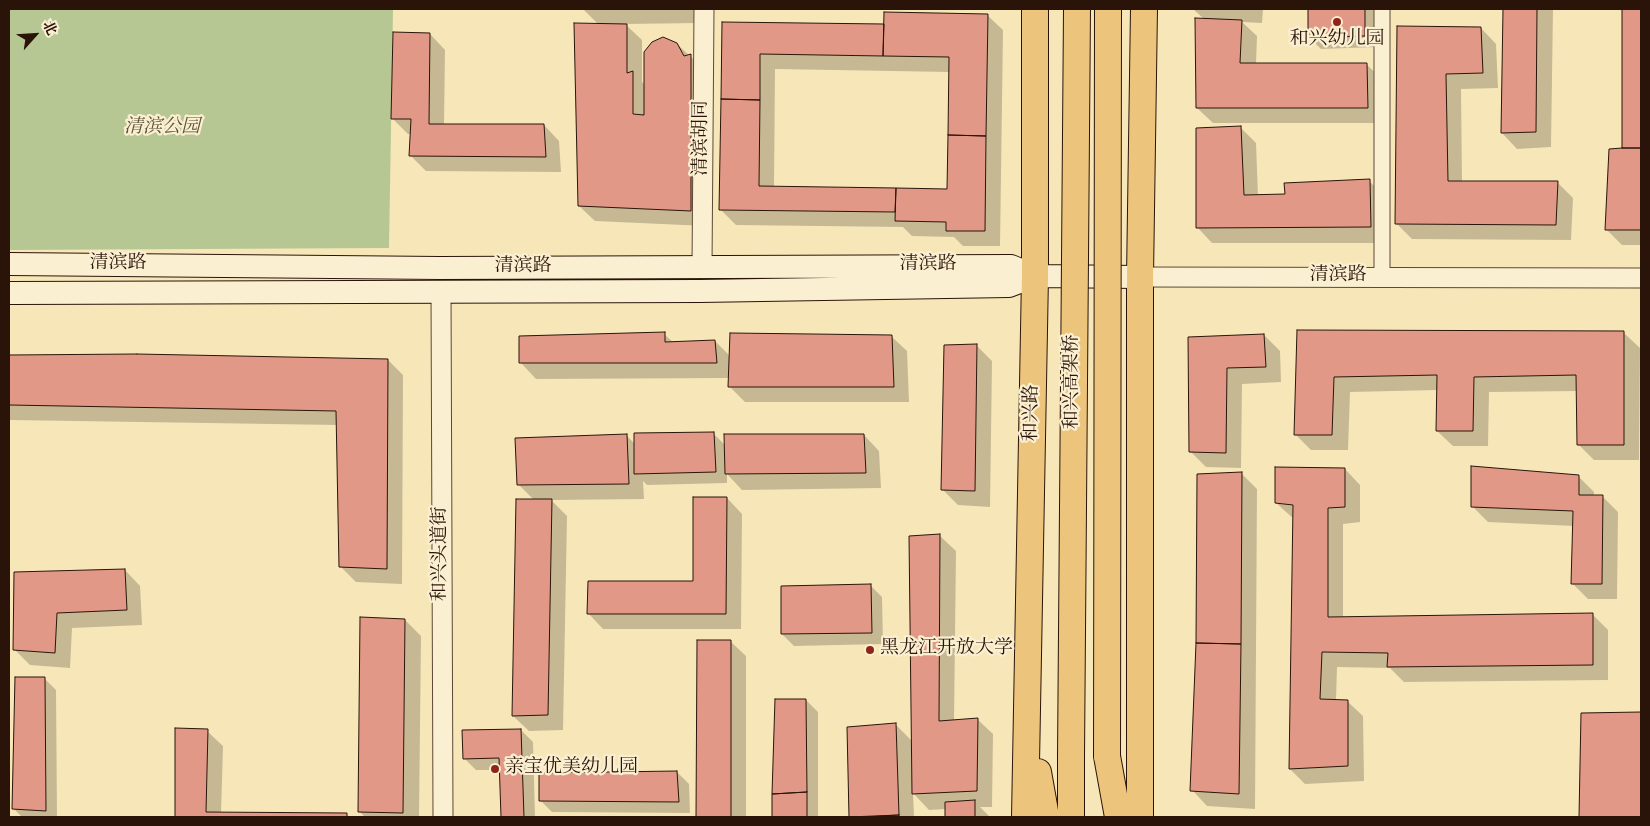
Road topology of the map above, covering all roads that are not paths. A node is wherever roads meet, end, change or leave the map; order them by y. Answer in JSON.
{"nodes":[{"id":1,"x":704,"y":9,"type":"edge"},
{"id":2,"x":1035,"y":9,"type":"edge"},
{"id":3,"x":1077,"y":9,"type":"edge"},
{"id":4,"x":1108,"y":9,"type":"edge"},
{"id":5,"x":1144,"y":9,"type":"edge"},
{"id":6,"x":1382,"y":9,"type":"edge"},
{"id":7,"x":9,"y":264,"type":"edge"},
{"id":8,"x":702,"y":267,"type":"junction"},
{"id":9,"x":1035,"y":276,"type":"junction"},
{"id":10,"x":1140,"y":276,"type":"junction"},
{"id":11,"x":1382,"y":277,"type":"junction"},
{"id":12,"x":1641,"y":278,"type":"edge"},
{"id":13,"x":441,"y":292,"type":"junction"},
{"id":14,"x":9,"y":293,"type":"edge"},
{"id":15,"x":1026,"y":705,"type":"junction"},
{"id":16,"x":1107,"y":756,"type":"junction"},
{"id":17,"x":442,"y":817,"type":"edge"},
{"id":18,"x":1025,"y":817,"type":"edge"},
{"id":19,"x":1046,"y":817,"type":"edge"},
{"id":20,"x":1071,"y":817,"type":"edge"},
{"id":21,"x":1108,"y":817,"type":"edge"},
{"id":22,"x":1118,"y":817,"type":"edge"},
{"id":23,"x":1140,"y":817,"type":"edge"}],
"edges":[{"from":1,"to":8,"type":"street","name":"清滨胡同"},
{"from":2,"to":9,"type":"highway","name":"和兴路"},
{"from":3,"to":20,"type":"highway","name":"和兴高架桥","bridge":true},
{"from":4,"to":16,"type":"highway","name":"和兴高架桥","bridge":true},
{"from":5,"to":10,"type":"highway"},
{"from":6,"to":11,"type":"street"},
{"from":7,"to":8,"type":"main road","name":"清滨路"},
{"from":8,"to":9,"type":"main road","name":"清滨路"},
{"from":9,"to":10,"type":"main road","name":"清滨路"},
{"from":9,"to":13,"type":"main road","name":"清滨路"},
{"from":9,"to":15,"type":"highway","name":"和兴路"},
{"from":10,"to":11,"type":"street","name":"清滨路"},
{"from":10,"to":23,"type":"highway"},
{"from":11,"to":12,"type":"street","name":"清滨路"},
{"from":13,"to":14,"type":"main road","name":"清滨路"},
{"from":13,"to":17,"type":"street","name":"和兴头道街"},
{"from":15,"to":18,"type":"highway","name":"和兴路"},
{"from":15,"to":19,"type":"highway"},
{"from":16,"to":21,"type":"highway"},
{"from":16,"to":22,"type":"highway"}]}
